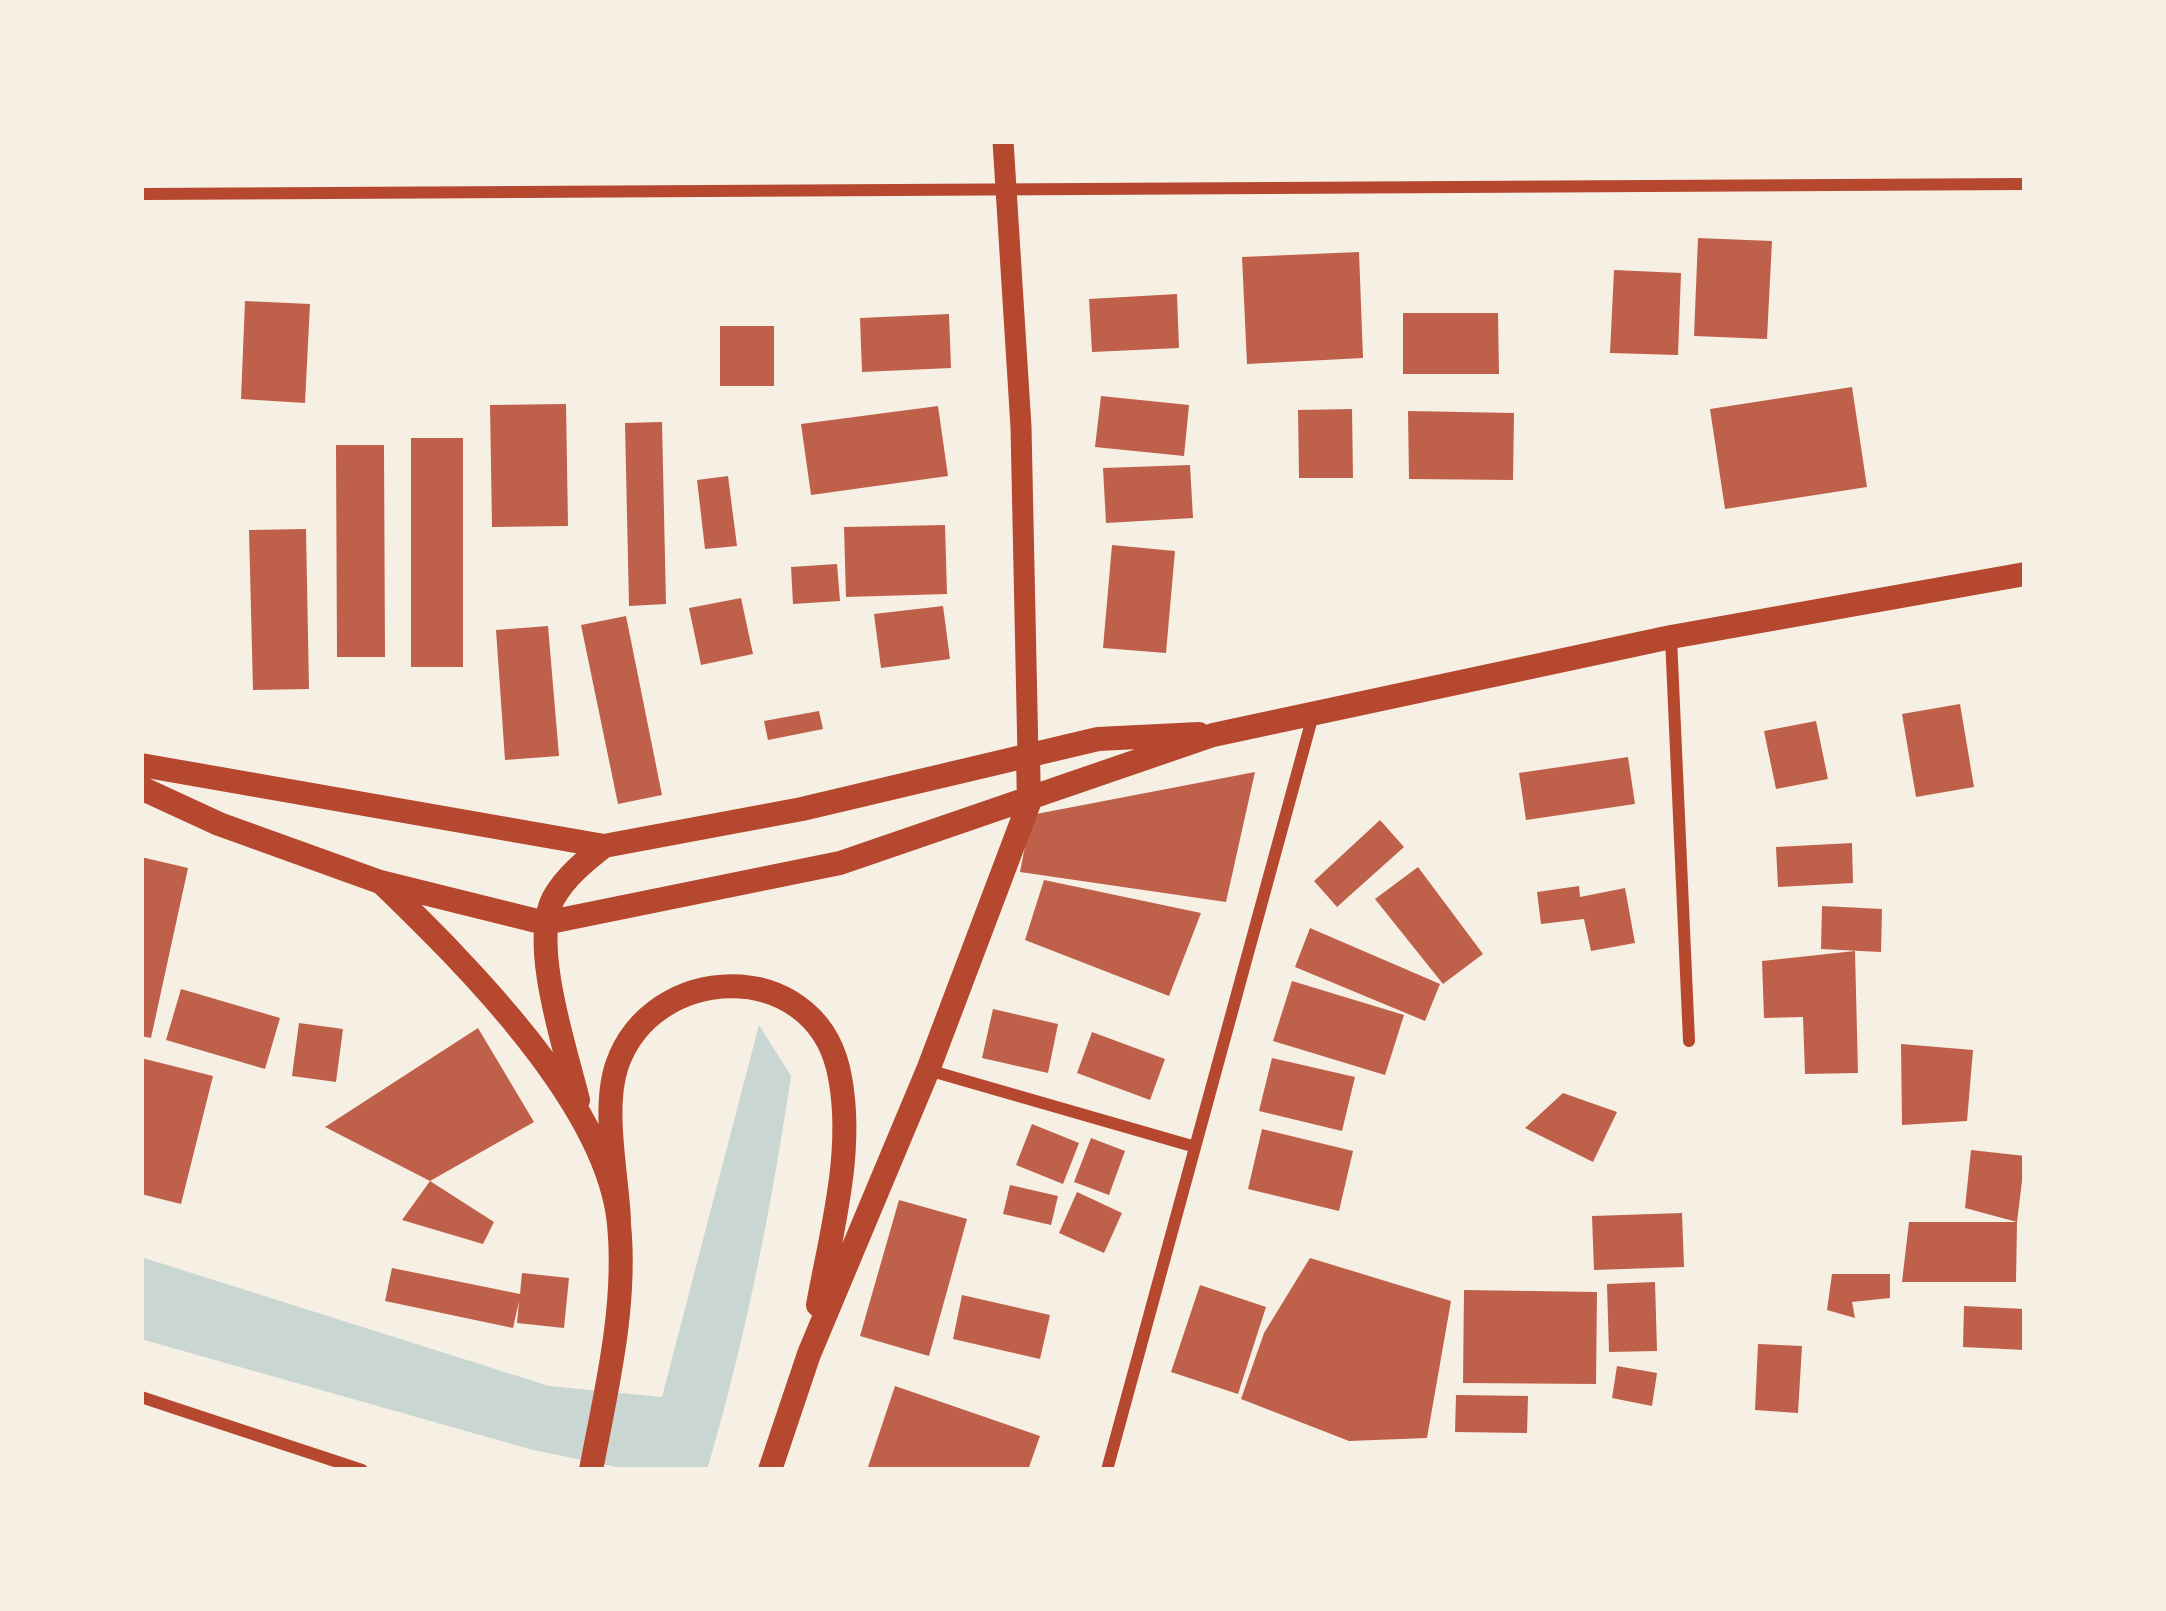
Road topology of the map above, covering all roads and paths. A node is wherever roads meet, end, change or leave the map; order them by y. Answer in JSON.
{"nodes":[{"id":1,"x":1003,"y":141,"type":"edge"},
{"id":2,"x":2025,"y":184,"type":"edge"},
{"id":3,"x":1006,"y":187,"type":"junction"},
{"id":4,"x":141,"y":194,"type":"edge"},
{"id":5,"x":2025,"y":574,"type":"edge"},
{"id":6,"x":1670,"y":637,"type":"junction"},
{"id":7,"x":1313,"y":716,"type":"junction"},
{"id":8,"x":1213,"y":735,"type":"junction"},
{"id":9,"x":1028,"y":756,"type":"junction"},
{"id":10,"x":141,"y":765,"type":"edge"},
{"id":11,"x":141,"y":788,"type":"edge"},
{"id":12,"x":1029,"y":802,"type":"junction"},
{"id":13,"x":604,"y":846,"type":"junction"},
{"id":14,"x":380,"y":882,"type":"junction"},
{"id":15,"x":545,"y":923,"type":"junction"},
{"id":16,"x":1689,"y":1041,"type":"dead end"},
{"id":17,"x":928,"y":1070,"type":"junction"},
{"id":18,"x":580,"y":1108,"type":"junction"},
{"id":19,"x":1192,"y":1146,"type":"junction"},
{"id":20,"x":619,"y":1221,"type":"junction"},
{"id":21,"x":808,"y":1354,"type":"junction"},
{"id":22,"x":141,"y":1397,"type":"edge"},
{"id":23,"x":362,"y":1470,"type":"edge"},
{"id":24,"x":590,"y":1470,"type":"edge"},
{"id":25,"x":770,"y":1470,"type":"edge"},
{"id":26,"x":1107,"y":1470,"type":"edge"}],
"edges":[{"from":1,"to":3,"type":"street"},
{"from":2,"to":3,"type":"street"},
{"from":3,"to":4,"type":"street"},
{"from":3,"to":9,"type":"street"},
{"from":5,"to":6,"type":"main road"},
{"from":6,"to":7,"type":"main road"},
{"from":6,"to":16,"type":"street"},
{"from":7,"to":8,"type":"main road"},
{"from":7,"to":19,"type":"street"},
{"from":8,"to":9,"type":"main road"},
{"from":8,"to":12,"type":"main road"},
{"from":9,"to":12,"type":"main road"},
{"from":9,"to":13,"type":"main road"},
{"from":10,"to":13,"type":"main road"},
{"from":11,"to":14,"type":"main road"},
{"from":12,"to":15,"type":"main road"},
{"from":12,"to":17,"type":"main road"},
{"from":13,"to":15,"type":"main road"},
{"from":14,"to":15,"type":"main road"},
{"from":14,"to":18,"type":"main road"},
{"from":15,"to":18,"type":"main road"},
{"from":17,"to":19,"type":"street"},
{"from":17,"to":21,"type":"main road"},
{"from":18,"to":20,"type":"main road"},
{"from":19,"to":26,"type":"street"},
{"from":20,"to":21,"type":"main road"},
{"from":20,"to":24,"type":"main road"},
{"from":21,"to":25,"type":"main road"},
{"from":22,"to":23,"type":"street"}]}
